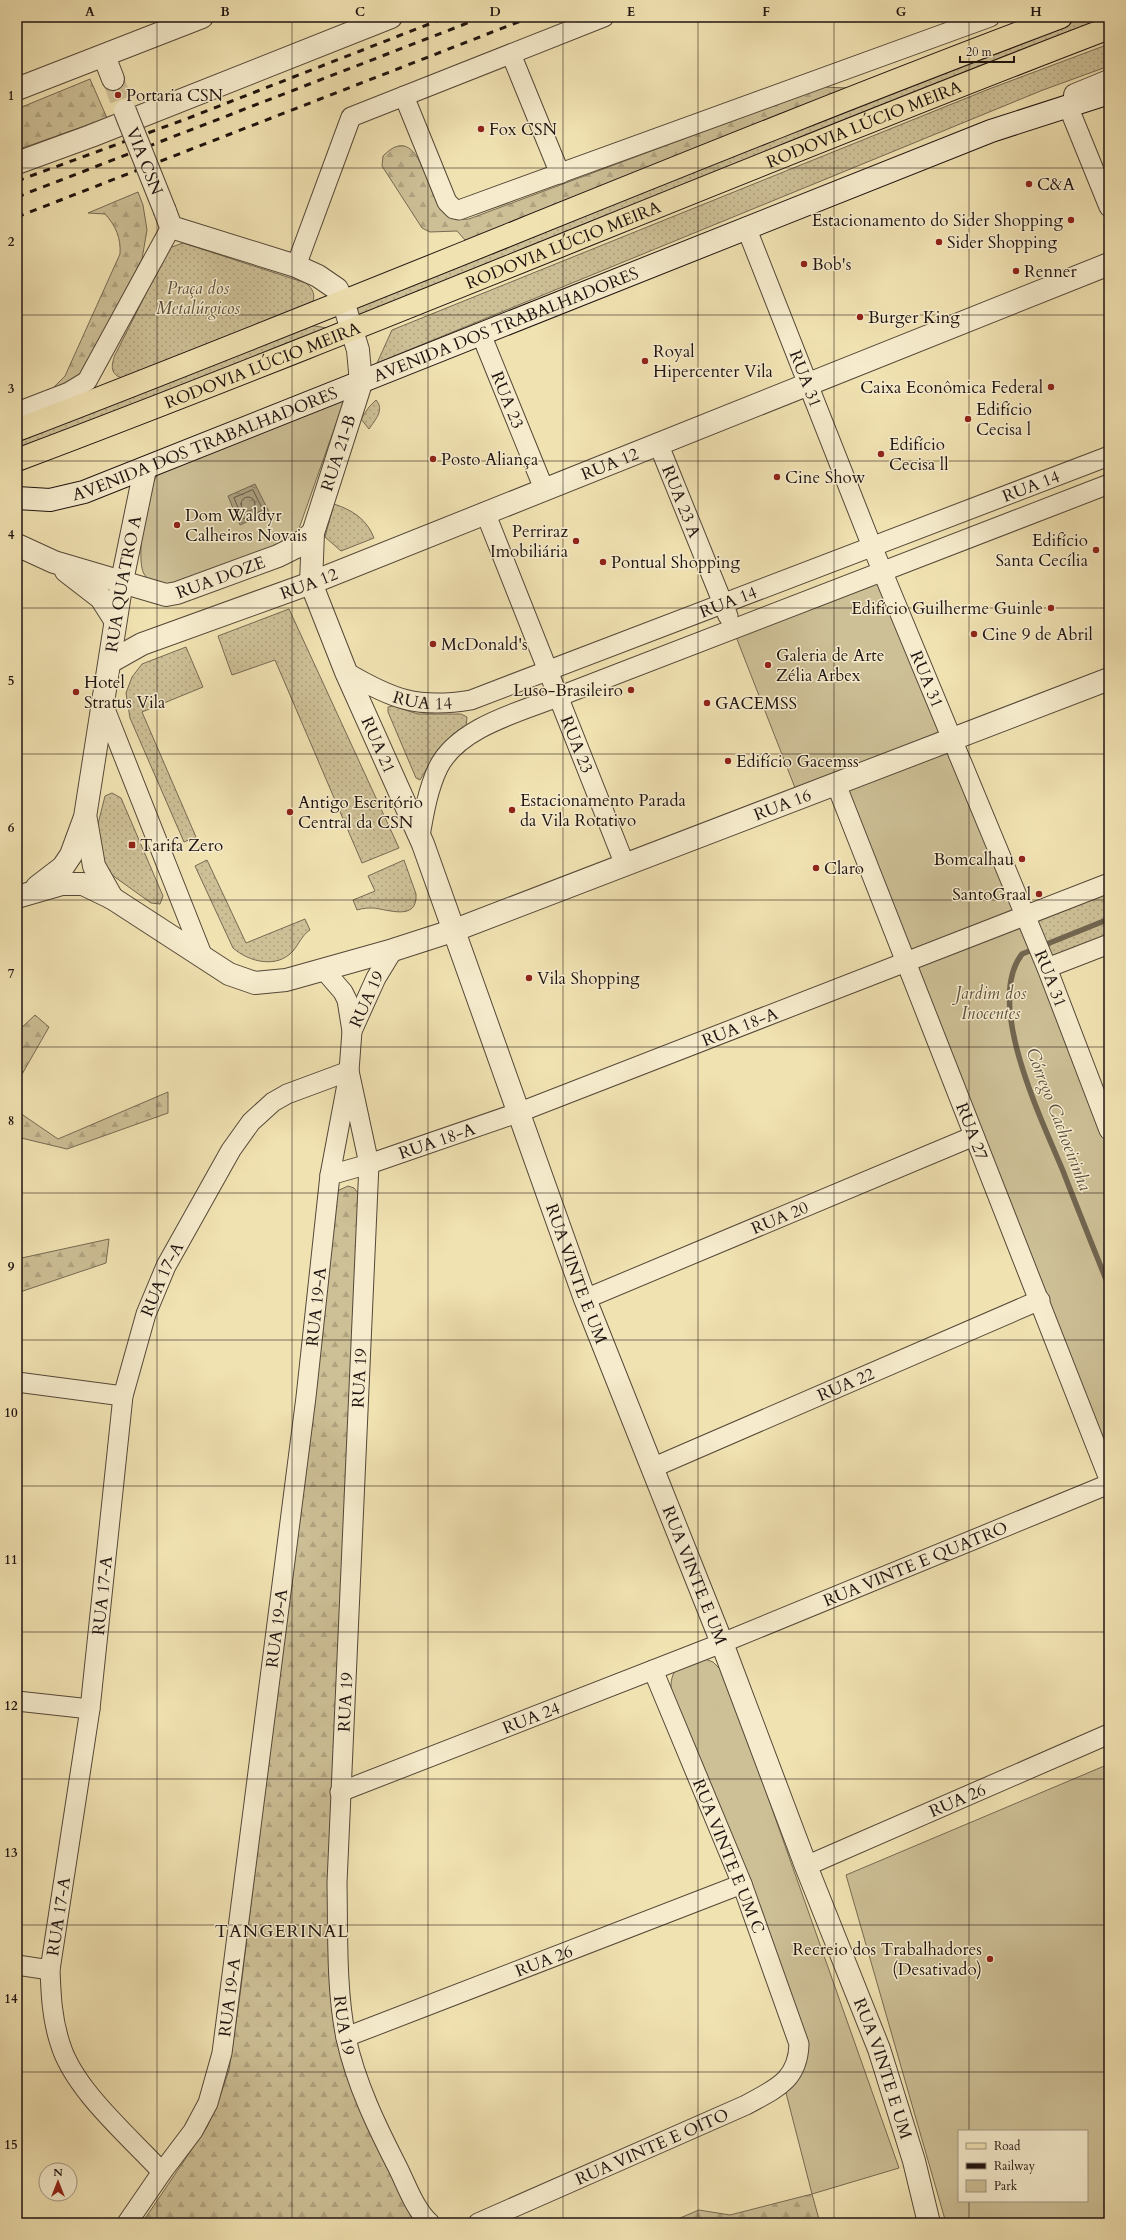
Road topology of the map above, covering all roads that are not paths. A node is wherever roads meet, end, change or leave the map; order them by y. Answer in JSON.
{"nodes":[{"id":1,"x":202,"y":17,"type":"edge"},
{"id":2,"x":391,"y":17,"type":"edge"},
{"id":3,"x":604,"y":17,"type":"edge"},
{"id":4,"x":990,"y":17,"type":"edge"},
{"id":5,"x":1061,"y":17,"type":"edge"},
{"id":6,"x":1109,"y":28,"type":"edge"},
{"id":7,"x":511,"y":54,"type":"junction"},
{"id":8,"x":104,"y":56,"type":"junction"},
{"id":9,"x":113,"y":79,"type":"tunnel mouth"},
{"id":10,"x":1109,"y":81,"type":"edge"},
{"id":11,"x":17,"y":89,"type":"edge"},
{"id":12,"x":1109,"y":93,"type":"edge"},
{"id":13,"x":404,"y":96,"type":"junction"},
{"id":14,"x":1068,"y":106,"type":"junction"},
{"id":15,"x":126,"y":111,"type":"tunnel mouth"},
{"id":16,"x":991,"y":131,"type":"junction"},
{"id":17,"x":17,"y":163,"type":"edge"},
{"id":18,"x":560,"y":174,"type":"junction"},
{"id":19,"x":1109,"y":207,"type":"edge"},
{"id":20,"x":168,"y":219,"type":"junction"},
{"id":21,"x":746,"y":227,"type":"junction"},
{"id":22,"x":1109,"y":264,"type":"edge"},
{"id":23,"x":296,"y":266,"type":"junction"},
{"id":24,"x":343,"y":301,"type":"junction"},
{"id":25,"x":353,"y":329,"type":"junction"},
{"id":26,"x":481,"y":334,"type":"junction"},
{"id":27,"x":360,"y":383,"type":"junction"},
{"id":28,"x":807,"y":385,"type":"junction"},
{"id":29,"x":17,"y":412,"type":"edge"},
{"id":30,"x":17,"y":430,"type":"edge"},
{"id":31,"x":658,"y":443,"type":"junction"},
{"id":32,"x":1109,"y":456,"type":"edge"},
{"id":33,"x":17,"y":460,"type":"edge"},
{"id":34,"x":145,"y":469,"type":"junction"},
{"id":35,"x":1109,"y":484,"type":"edge"},
{"id":36,"x":544,"y":489,"type":"junction"},
{"id":37,"x":17,"y":498,"type":"edge"},
{"id":38,"x":485,"y":512,"type":"junction"},
{"id":39,"x":313,"y":533,"type":"junction"},
{"id":40,"x":17,"y":545,"type":"edge"},
{"id":41,"x":872,"y":547,"type":"junction"},
{"id":42,"x":54,"y":562,"type":"junction"},
{"id":43,"x":883,"y":572,"type":"junction"},
{"id":44,"x":122,"y":581,"type":"junction"},
{"id":45,"x":311,"y":583,"type":"junction"},
{"id":46,"x":723,"y":605,"type":"junction"},
{"id":47,"x":115,"y":620,"type":"junction"},
{"id":48,"x":733,"y":629,"type":"junction"},
{"id":49,"x":110,"y":662,"type":"junction"},
{"id":50,"x":549,"y":670,"type":"junction"},
{"id":51,"x":346,"y":672,"type":"junction"},
{"id":52,"x":1109,"y":679,"type":"edge"},
{"id":53,"x":483,"y":696,"type":"junction"},
{"id":54,"x":560,"y":696,"type":"junction"},
{"id":55,"x":103,"y":704,"type":"junction"},
{"id":56,"x":493,"y":723,"type":"junction"},
{"id":57,"x":952,"y":740,"type":"junction"},
{"id":58,"x":836,"y":784,"type":"junction"},
{"id":59,"x":85,"y":817,"type":"junction"},
{"id":60,"x":420,"y":836,"type":"junction"},
{"id":61,"x":625,"y":865,"type":"junction"},
{"id":62,"x":1109,"y":883,"type":"edge"},
{"id":63,"x":22,"y":895,"type":"edge"},
{"id":64,"x":112,"y":898,"type":"junction"},
{"id":65,"x":1028,"y":920,"type":"junction"},
{"id":66,"x":455,"y":930,"type":"junction"},
{"id":67,"x":1109,"y":944,"type":"edge"},
{"id":68,"x":393,"y":950,"type":"junction"},
{"id":69,"x":203,"y":956,"type":"junction"},
{"id":70,"x":906,"y":962,"type":"junction"},
{"id":71,"x":1046,"y":964,"type":"junction"},
{"id":72,"x":324,"y":970,"type":"junction"},
{"id":73,"x":352,"y":1031,"type":"junction"},
{"id":74,"x":349,"y":1070,"type":"junction"},
{"id":75,"x":520,"y":1112,"type":"junction"},
{"id":76,"x":1109,"y":1130,"type":"edge"},
{"id":77,"x":974,"y":1136,"type":"junction"},
{"id":78,"x":369,"y":1164,"type":"junction"},
{"id":79,"x":330,"y":1175,"type":"junction"},
{"id":80,"x":585,"y":1299,"type":"junction"},
{"id":81,"x":1040,"y":1300,"type":"junction"},
{"id":82,"x":17,"y":1382,"type":"edge"},
{"id":83,"x":123,"y":1396,"type":"junction"},
{"id":84,"x":652,"y":1468,"type":"junction"},
{"id":85,"x":1109,"y":1479,"type":"edge"},
{"id":86,"x":1109,"y":1484,"type":"edge"},
{"id":87,"x":722,"y":1642,"type":"junction"},
{"id":88,"x":653,"y":1670,"type":"junction"},
{"id":89,"x":17,"y":1701,"type":"edge"},
{"id":90,"x":90,"y":1709,"type":"junction"},
{"id":91,"x":1109,"y":1734,"type":"edge"},
{"id":92,"x":340,"y":1792,"type":"junction"},
{"id":93,"x":806,"y":1866,"type":"junction"},
{"id":94,"x":742,"y":1884,"type":"junction"},
{"id":95,"x":17,"y":1965,"type":"edge"},
{"id":96,"x":50,"y":1970,"type":"junction"},
{"id":97,"x":346,"y":2037,"type":"junction"},
{"id":98,"x":799,"y":2044,"type":"joint"},
{"id":99,"x":162,"y":2172,"type":"junction"},
{"id":100,"x":429,"y":2222,"type":"edge"},
{"id":101,"x":127,"y":2223,"type":"edge"},
{"id":102,"x":478,"y":2223,"type":"edge"},
{"id":103,"x":929,"y":2223,"type":"edge"}],
"edges":[{"from":1,"to":8,"type":"street"},
{"from":2,"to":17,"type":"street"},
{"from":3,"to":7,"type":"street"},
{"from":4,"to":18,"type":"street"},
{"from":5,"to":24,"type":"main road","name":"RODOVIA LÚCIO MEIRA"},
{"from":6,"to":25,"type":"main road","name":"RODOVIA LÚCIO MEIRA"},
{"from":7,"to":13,"type":"street"},
{"from":7,"to":18,"type":"street"},
{"from":8,"to":9,"type":"street"},
{"from":8,"to":11,"type":"street"},
{"from":10,"to":16,"type":"street","name":"AVENIDA DOS TRABALHADORES"},
{"from":12,"to":14,"type":"street","name":"AVENIDA DOS TRABALHADORES"},
{"from":13,"to":18,"type":"street"},
{"from":13,"to":23,"type":"street"},
{"from":14,"to":16,"type":"street","name":"AVENIDA DOS TRABALHADORES"},
{"from":14,"to":19,"type":"street"},
{"from":15,"to":20,"type":"street","name":"VIA CSN","bridge":true},
{"from":16,"to":21,"type":"street","name":"AVENIDA DOS TRABALHADORES"},
{"from":20,"to":23,"type":"street","name":"RUA 21-B"},
{"from":20,"to":29,"type":"street"},
{"from":21,"to":26,"type":"street","name":"AVENIDA DOS TRABALHADORES"},
{"from":21,"to":28,"type":"street","name":"RUA 31"},
{"from":22,"to":28,"type":"street","name":"RUA 12"},
{"from":23,"to":24,"type":"street","name":"RUA 21-B"},
{"from":24,"to":25,"type":"street","name":"RUA 21-B"},
{"from":24,"to":30,"type":"main road","name":"RODOVIA LÚCIO MEIRA"},
{"from":25,"to":27,"type":"street","name":"RUA 21-B"},
{"from":25,"to":33,"type":"main road","name":"RODOVIA LÚCIO MEIRA"},
{"from":26,"to":27,"type":"street","name":"AVENIDA DOS TRABALHADORES"},
{"from":26,"to":36,"type":"street","name":"RUA 23"},
{"from":27,"to":34,"type":"street","name":"AVENIDA DOS TRABALHADORES"},
{"from":27,"to":39,"type":"street","name":"RUA 21-B"},
{"from":28,"to":31,"type":"street","name":"RUA 12"},
{"from":28,"to":41,"type":"street","name":"RUA 31"},
{"from":31,"to":36,"type":"street","name":"RUA 12"},
{"from":31,"to":46,"type":"street","name":"RUA 23 A"},
{"from":32,"to":41,"type":"street","name":"RUA 14"},
{"from":34,"to":37,"type":"street","name":"AVENIDA DOS TRABALHADORES"},
{"from":34,"to":44,"type":"street","name":"RUA QUATRO A"},
{"from":35,"to":43,"type":"street","name":"RUA 14"},
{"from":36,"to":38,"type":"street","name":"RUA 12"},
{"from":38,"to":45,"type":"street","name":"RUA 12"},
{"from":38,"to":50,"type":"street","name":"RUA 23"},
{"from":39,"to":44,"type":"street","name":"RUA DOZE"},
{"from":39,"to":45,"type":"street","name":"RUA 21-B"},
{"from":40,"to":42,"type":"street"},
{"from":41,"to":43,"type":"street","name":"RUA 31"},
{"from":41,"to":46,"type":"street","name":"RUA 14"},
{"from":42,"to":44,"type":"street","name":"RUA DOZE"},
{"from":42,"to":47,"type":"street"},
{"from":43,"to":48,"type":"street","name":"RUA 14"},
{"from":43,"to":57,"type":"street","name":"RUA 31"},
{"from":44,"to":47,"type":"street","name":"RUA QUATRO A"},
{"from":45,"to":49,"type":"street","name":"RUA 12"},
{"from":45,"to":51,"type":"street","name":"RUA 21"},
{"from":46,"to":48,"type":"street","name":"RUA 23 A"},
{"from":46,"to":50,"type":"street","name":"RUA 14"},
{"from":47,"to":49,"type":"street","name":"RUA QUATRO A"},
{"from":48,"to":54,"type":"street","name":"RUA 14"},
{"from":49,"to":55,"type":"street","name":"RUA QUATRO A"},
{"from":50,"to":53,"type":"street","name":"RUA 14"},
{"from":50,"to":54,"type":"street","name":"RUA 23"},
{"from":51,"to":53,"type":"street","name":"RUA 14"},
{"from":51,"to":60,"type":"street","name":"RUA 21"},
{"from":52,"to":57,"type":"street","name":"RUA 16"},
{"from":53,"to":56,"type":"street"},
{"from":54,"to":56,"type":"street","name":"RUA 14"},
{"from":54,"to":61,"type":"street","name":"RUA 23"},
{"from":55,"to":59,"type":"street","name":"RUA QUATRO A"},
{"from":55,"to":69,"type":"street"},
{"from":56,"to":60,"type":"street","name":"RUA 14"},
{"from":57,"to":58,"type":"street","name":"RUA 16"},
{"from":57,"to":65,"type":"street","name":"RUA 31"},
{"from":58,"to":61,"type":"street","name":"RUA 16"},
{"from":58,"to":70,"type":"street","name":"RUA 27"},
{"from":59,"to":63,"type":"street","name":"RUA QUATRO A"},
{"from":59,"to":64,"type":"street","name":"RUA QUATRO A"},
{"from":60,"to":66,"type":"street","name":"RUA 21"},
{"from":61,"to":66,"type":"street","name":"RUA 16"},
{"from":62,"to":65,"type":"street","name":"RUA 18-A"},
{"from":63,"to":64,"type":"street","name":"RUA 16"},
{"from":64,"to":69,"type":"street","name":"RUA 16"},
{"from":65,"to":70,"type":"street","name":"RUA 18-A"},
{"from":65,"to":71,"type":"street","name":"RUA 31"},
{"from":66,"to":68,"type":"street","name":"RUA 16"},
{"from":66,"to":75,"type":"street","name":"RUA VINTE E UM"},
{"from":67,"to":71,"type":"street"},
{"from":68,"to":72,"type":"street","name":"RUA 16"},
{"from":68,"to":73,"type":"street","name":"RUA 19"},
{"from":69,"to":72,"type":"street","name":"RUA 16"},
{"from":70,"to":75,"type":"street","name":"RUA 18-A"},
{"from":70,"to":77,"type":"street","name":"RUA 27"},
{"from":71,"to":76,"type":"street","name":"RUA 31"},
{"from":72,"to":73,"type":"street","name":"RUA 19"},
{"from":73,"to":74,"type":"street"},
{"from":74,"to":78,"type":"street","name":"RUA 19"},
{"from":74,"to":79,"type":"street","name":"RUA 19-A"},
{"from":74,"to":83,"type":"street","name":"RUA 17-A"},
{"from":75,"to":78,"type":"street","name":"RUA 18-A"},
{"from":75,"to":80,"type":"street","name":"RUA VINTE E UM"},
{"from":77,"to":80,"type":"street","name":"RUA 20"},
{"from":77,"to":81,"type":"street","name":"RUA 27"},
{"from":78,"to":79,"type":"street","name":"RUA 18-A"},
{"from":78,"to":92,"type":"street","name":"RUA 19"},
{"from":79,"to":99,"type":"street","name":"RUA 19-A"},
{"from":80,"to":84,"type":"street","name":"RUA VINTE E UM"},
{"from":81,"to":84,"type":"street","name":"RUA 22"},
{"from":81,"to":85,"type":"street","name":"RUA 27"},
{"from":82,"to":83,"type":"street"},
{"from":83,"to":90,"type":"street","name":"RUA 17-A"},
{"from":84,"to":87,"type":"street","name":"RUA VINTE E UM"},
{"from":86,"to":87,"type":"street","name":"RUA VINTE E QUATRO"},
{"from":87,"to":88,"type":"street","name":"RUA 24"},
{"from":87,"to":93,"type":"street","name":"RUA VINTE E UM"},
{"from":88,"to":92,"type":"street","name":"RUA 24"},
{"from":88,"to":94,"type":"street","name":"RUA VINTE E UM C"},
{"from":89,"to":90,"type":"street"},
{"from":90,"to":96,"type":"street","name":"RUA 17-A"},
{"from":91,"to":93,"type":"street","name":"RUA 26"},
{"from":92,"to":97,"type":"street","name":"RUA 19"},
{"from":93,"to":103,"type":"street","name":"RUA VINTE E UM"},
{"from":94,"to":97,"type":"street","name":"RUA 26"},
{"from":94,"to":98,"type":"street","name":"RUA VINTE E UM C"},
{"from":95,"to":96,"type":"street"},
{"from":96,"to":99,"type":"street","name":"RUA 17-A"},
{"from":97,"to":100,"type":"street","name":"RUA 19"},
{"from":98,"to":102,"type":"street","name":"RUA VINTE E OITO"},
{"from":99,"to":101,"type":"street","name":"RUA 19-A"}]}
